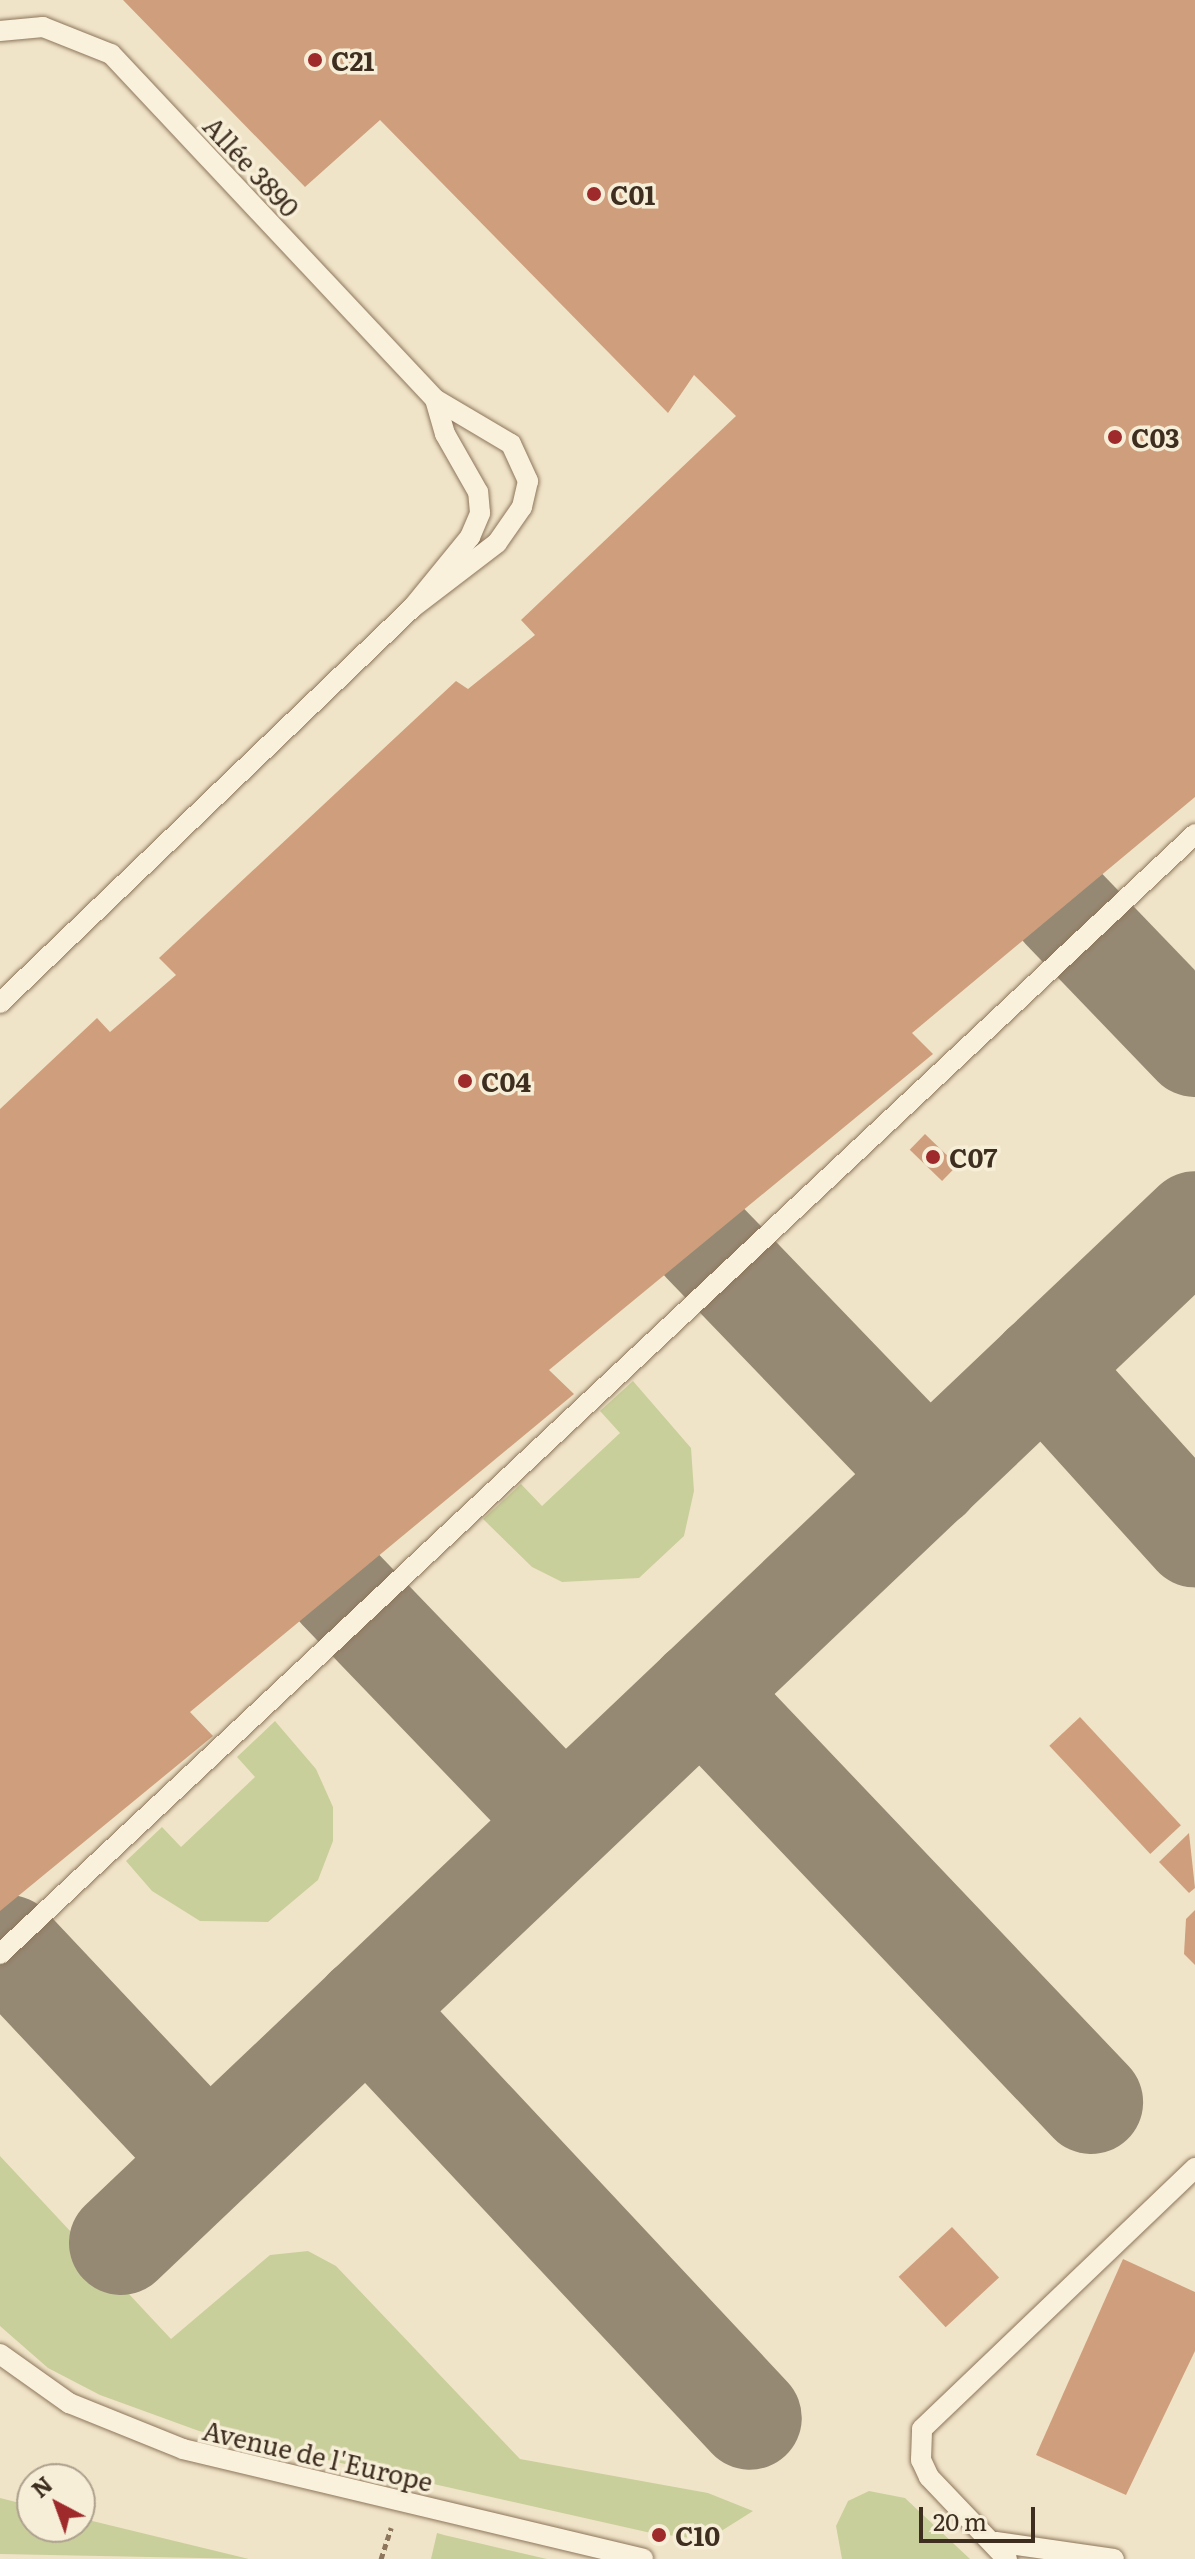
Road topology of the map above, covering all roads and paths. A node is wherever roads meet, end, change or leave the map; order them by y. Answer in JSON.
{"nodes":[{"id":1,"x":0,"y":31,"type":"edge"},
{"id":2,"x":435,"y":399,"type":"junction"},
{"id":3,"x":412,"y":608,"type":"junction"},
{"id":4,"x":1195,"y":834,"type":"edge"},
{"id":5,"x":0,"y":1003,"type":"edge"},
{"id":6,"x":0,"y":1954,"type":"edge"},
{"id":7,"x":1195,"y":2168,"type":"edge"},
{"id":8,"x":0,"y":2354,"type":"edge"},
{"id":9,"x":1002,"y":2550,"type":"edge"},
{"id":10,"x":643,"y":2559,"type":"edge"},
{"id":11,"x":1114,"y":2559,"type":"edge"}],
"edges":[{"from":1,"to":2,"type":"lane","name":"Allée 3890"},
{"from":2,"to":3,"type":"lane"},
{"from":2,"to":3,"type":"lane"},
{"from":3,"to":5,"type":"lane"},
{"from":4,"to":6,"type":"lane"},
{"from":7,"to":9,"type":"lane"},
{"from":8,"to":10,"type":"lane","name":"Avenue de l'Europe"},
{"from":9,"to":11,"type":"lane"}]}
